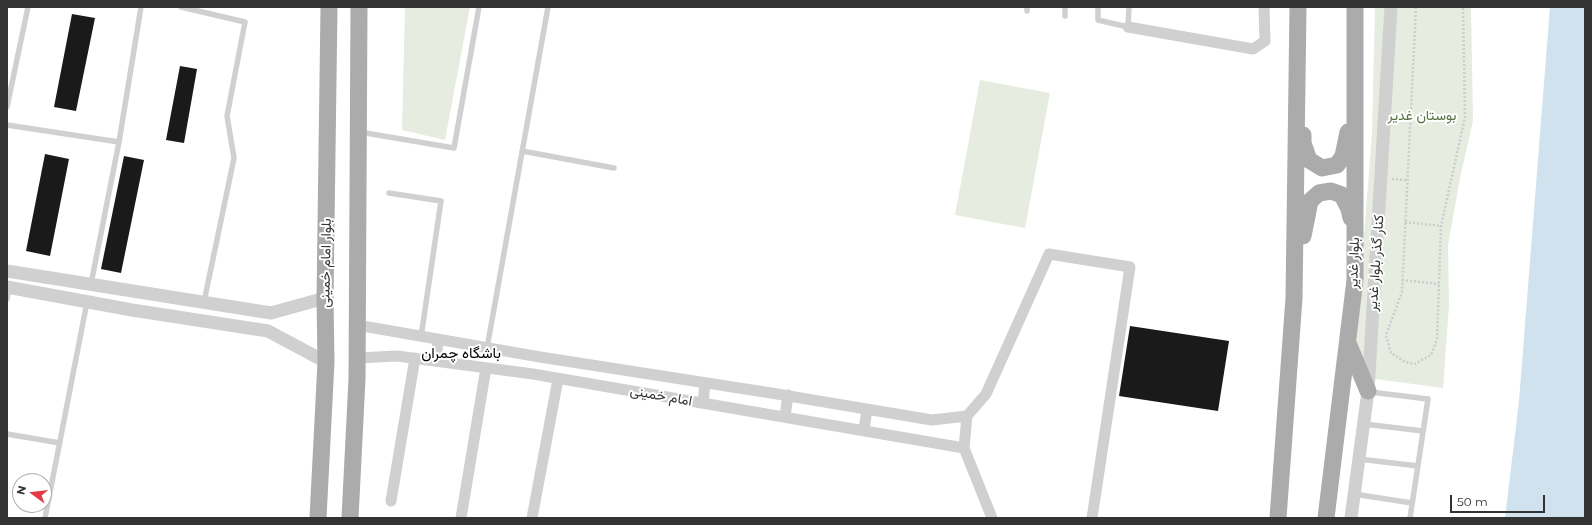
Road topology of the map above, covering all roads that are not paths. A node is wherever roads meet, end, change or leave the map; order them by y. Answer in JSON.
{"nodes":[{"id":1,"x":28,"y":7,"type":"edge"},
{"id":2,"x":141,"y":7,"type":"edge"},
{"id":3,"x":181,"y":7,"type":"edge"},
{"id":4,"x":329,"y":7,"type":"edge"},
{"id":5,"x":358,"y":7,"type":"edge"},
{"id":6,"x":479,"y":7,"type":"edge"},
{"id":7,"x":548,"y":7,"type":"edge"},
{"id":8,"x":1065,"y":7,"type":"edge"},
{"id":9,"x":1098,"y":7,"type":"edge"},
{"id":10,"x":1128,"y":7,"type":"edge"},
{"id":11,"x":1264,"y":7,"type":"edge"},
{"id":12,"x":1298,"y":7,"type":"edge"},
{"id":13,"x":1354,"y":7,"type":"edge"},
{"id":14,"x":1391,"y":7,"type":"edge"},
{"id":15,"x":1065,"y":16,"type":"dead end"},
{"id":16,"x":1128,"y":27,"type":"junction"},
{"id":17,"x":1355,"y":77,"type":"junction"},
{"id":18,"x":1298,"y":81,"type":"junction"},
{"id":19,"x":7,"y":107,"type":"edge"},
{"id":20,"x":7,"y":125,"type":"edge"},
{"id":21,"x":358,"y":132,"type":"junction"},
{"id":22,"x":119,"y":142,"type":"junction"},
{"id":23,"x":522,"y":151,"type":"junction"},
{"id":24,"x":614,"y":168,"type":"dead end"},
{"id":25,"x":390,"y":193,"type":"dead end"},
{"id":26,"x":7,"y":272,"type":"edge"},
{"id":27,"x":1355,"y":280,"type":"junction"},
{"id":28,"x":1294,"y":283,"type":"junction"},
{"id":29,"x":91,"y":284,"type":"junction"},
{"id":30,"x":8,"y":291,"type":"edge"},
{"id":31,"x":325,"y":298,"type":"junction"},
{"id":32,"x":88,"y":302,"type":"junction"},
{"id":33,"x":204,"y":303,"type":"junction"},
{"id":34,"x":200,"y":319,"type":"junction"},
{"id":35,"x":357,"y":326,"type":"junction"},
{"id":36,"x":421,"y":337,"type":"junction"},
{"id":37,"x":438,"y":340,"type":"junction"},
{"id":38,"x":1347,"y":341,"type":"junction"},
{"id":39,"x":486,"y":348,"type":"junction"},
{"id":40,"x":540,"y":357,"type":"junction"},
{"id":41,"x":357,"y":358,"type":"junction"},
{"id":42,"x":415,"y":358,"type":"junction"},
{"id":43,"x":436,"y":361,"type":"junction"},
{"id":44,"x":326,"y":362,"type":"junction"},
{"id":45,"x":486,"y":368,"type":"junction"},
{"id":46,"x":620,"y":370,"type":"junction"},
{"id":47,"x":538,"y":375,"type":"junction"},
{"id":48,"x":558,"y":378,"type":"junction"},
{"id":49,"x":705,"y":383,"type":"junction"},
{"id":50,"x":617,"y":389,"type":"junction"},
{"id":51,"x":1368,"y":392,"type":"junction"},
{"id":52,"x":788,"y":395,"type":"junction"},
{"id":53,"x":703,"y":403,"type":"junction"},
{"id":54,"x":867,"y":409,"type":"junction"},
{"id":55,"x":967,"y":416,"type":"junction"},
{"id":56,"x":785,"y":417,"type":"junction"},
{"id":57,"x":1363,"y":424,"type":"junction"},
{"id":58,"x":864,"y":430,"type":"junction"},
{"id":59,"x":1423,"y":431,"type":"junction"},
{"id":60,"x":7,"y":434,"type":"edge"},
{"id":61,"x":60,"y":443,"type":"junction"},
{"id":62,"x":964,"y":448,"type":"junction"},
{"id":63,"x":1359,"y":458,"type":"junction"},
{"id":64,"x":1418,"y":466,"type":"junction"},
{"id":65,"x":1354,"y":494,"type":"junction"},
{"id":66,"x":391,"y":500,"type":"dead end"},
{"id":67,"x":1412,"y":503,"type":"junction"},
{"id":68,"x":45,"y":518,"type":"edge"},
{"id":69,"x":318,"y":518,"type":"edge"},
{"id":70,"x":350,"y":518,"type":"edge"},
{"id":71,"x":461,"y":518,"type":"edge"},
{"id":72,"x":532,"y":518,"type":"edge"},
{"id":73,"x":992,"y":518,"type":"edge"},
{"id":74,"x":1092,"y":518,"type":"edge"},
{"id":75,"x":1278,"y":518,"type":"edge"},
{"id":76,"x":1326,"y":518,"type":"edge"},
{"id":77,"x":1350,"y":518,"type":"edge"},
{"id":78,"x":1410,"y":518,"type":"edge"}],
"edges":[{"from":1,"to":19,"type":"lane"},
{"from":2,"to":22,"type":"lane"},
{"from":3,"to":33,"type":"lane"},
{"from":4,"to":31,"type":"main road","name":"بلوار امام خمینی"},
{"from":5,"to":21,"type":"main road"},
{"from":6,"to":21,"type":"lane"},
{"from":7,"to":23,"type":"lane"},
{"from":8,"to":15,"type":"lane"},
{"from":9,"to":16,"type":"lane"},
{"from":10,"to":16,"type":"lane"},
{"from":11,"to":16,"type":"street"},
{"from":12,"to":18,"type":"main road"},
{"from":13,"to":17,"type":"main road","name":"بلوار غدیر"},
{"from":14,"to":51,"type":"street","name":"کنار گذر بلوار غدیر"},
{"from":17,"to":18,"type":"main road"},
{"from":17,"to":27,"type":"main road","name":"بلوار غدیر"},
{"from":18,"to":28,"type":"main road"},
{"from":20,"to":22,"type":"lane"},
{"from":21,"to":35,"type":"main road"},
{"from":22,"to":29,"type":"lane"},
{"from":23,"to":24,"type":"lane"},
{"from":23,"to":39,"type":"lane"},
{"from":25,"to":36,"type":"lane"},
{"from":26,"to":29,"type":"street"},
{"from":27,"to":28,"type":"main road"},
{"from":27,"to":38,"type":"main road","name":"بلوار غدیر"},
{"from":28,"to":75,"type":"main road"},
{"from":29,"to":32,"type":"street"},
{"from":29,"to":33,"type":"street"},
{"from":30,"to":32,"type":"street"},
{"from":31,"to":33,"type":"street"},
{"from":31,"to":44,"type":"main road","name":"بلوار امام خمینی"},
{"from":32,"to":34,"type":"street"},
{"from":32,"to":61,"type":"lane"},
{"from":33,"to":34,"type":"street"},
{"from":34,"to":44,"type":"street"},
{"from":35,"to":36,"type":"street"},
{"from":35,"to":41,"type":"main road"},
{"from":36,"to":37,"type":"street"},
{"from":37,"to":39,"type":"street"},
{"from":37,"to":43,"type":"street"},
{"from":38,"to":51,"type":"main road"},
{"from":38,"to":76,"type":"main road","name":"بلوار غدیر"},
{"from":39,"to":40,"type":"street"},
{"from":40,"to":46,"type":"street"},
{"from":40,"to":47,"type":"street"},
{"from":41,"to":42,"type":"street","name":"امام خمینی"},
{"from":41,"to":70,"type":"main road"},
{"from":42,"to":43,"type":"street","name":"امام خمینی"},
{"from":42,"to":66,"type":"street"},
{"from":43,"to":45,"type":"street","name":"امام خمینی"},
{"from":44,"to":69,"type":"main road","name":"بلوار امام خمینی"},
{"from":45,"to":47,"type":"street","name":"امام خمینی"},
{"from":45,"to":71,"type":"street"},
{"from":46,"to":49,"type":"street"},
{"from":46,"to":50,"type":"street"},
{"from":47,"to":48,"type":"street","name":"امام خمینی"},
{"from":48,"to":50,"type":"street","name":"امام خمینی"},
{"from":48,"to":72,"type":"street"},
{"from":49,"to":52,"type":"street"},
{"from":49,"to":53,"type":"street"},
{"from":50,"to":53,"type":"street","name":"امام خمینی"},
{"from":51,"to":57,"type":"street","name":"کنار گذر بلوار غدیر"},
{"from":51,"to":59,"type":"lane"},
{"from":52,"to":54,"type":"street"},
{"from":52,"to":56,"type":"street"},
{"from":53,"to":56,"type":"street","name":"امام خمینی"},
{"from":54,"to":55,"type":"street"},
{"from":54,"to":58,"type":"street"},
{"from":55,"to":62,"type":"street"},
{"from":55,"to":74,"type":"street"},
{"from":56,"to":58,"type":"street","name":"امام خمینی"},
{"from":57,"to":59,"type":"lane"},
{"from":57,"to":63,"type":"street","name":"کنار گذر بلوار غدیر"},
{"from":58,"to":62,"type":"street","name":"امام خمینی"},
{"from":59,"to":64,"type":"lane"},
{"from":60,"to":61,"type":"lane"},
{"from":61,"to":68,"type":"lane"},
{"from":62,"to":73,"type":"street"},
{"from":63,"to":64,"type":"lane"},
{"from":63,"to":65,"type":"street","name":"کنار گذر بلوار غدیر"},
{"from":64,"to":67,"type":"lane"},
{"from":65,"to":67,"type":"lane"},
{"from":65,"to":77,"type":"street","name":"کنار گذر بلوار غدیر"},
{"from":67,"to":78,"type":"lane"}]}
